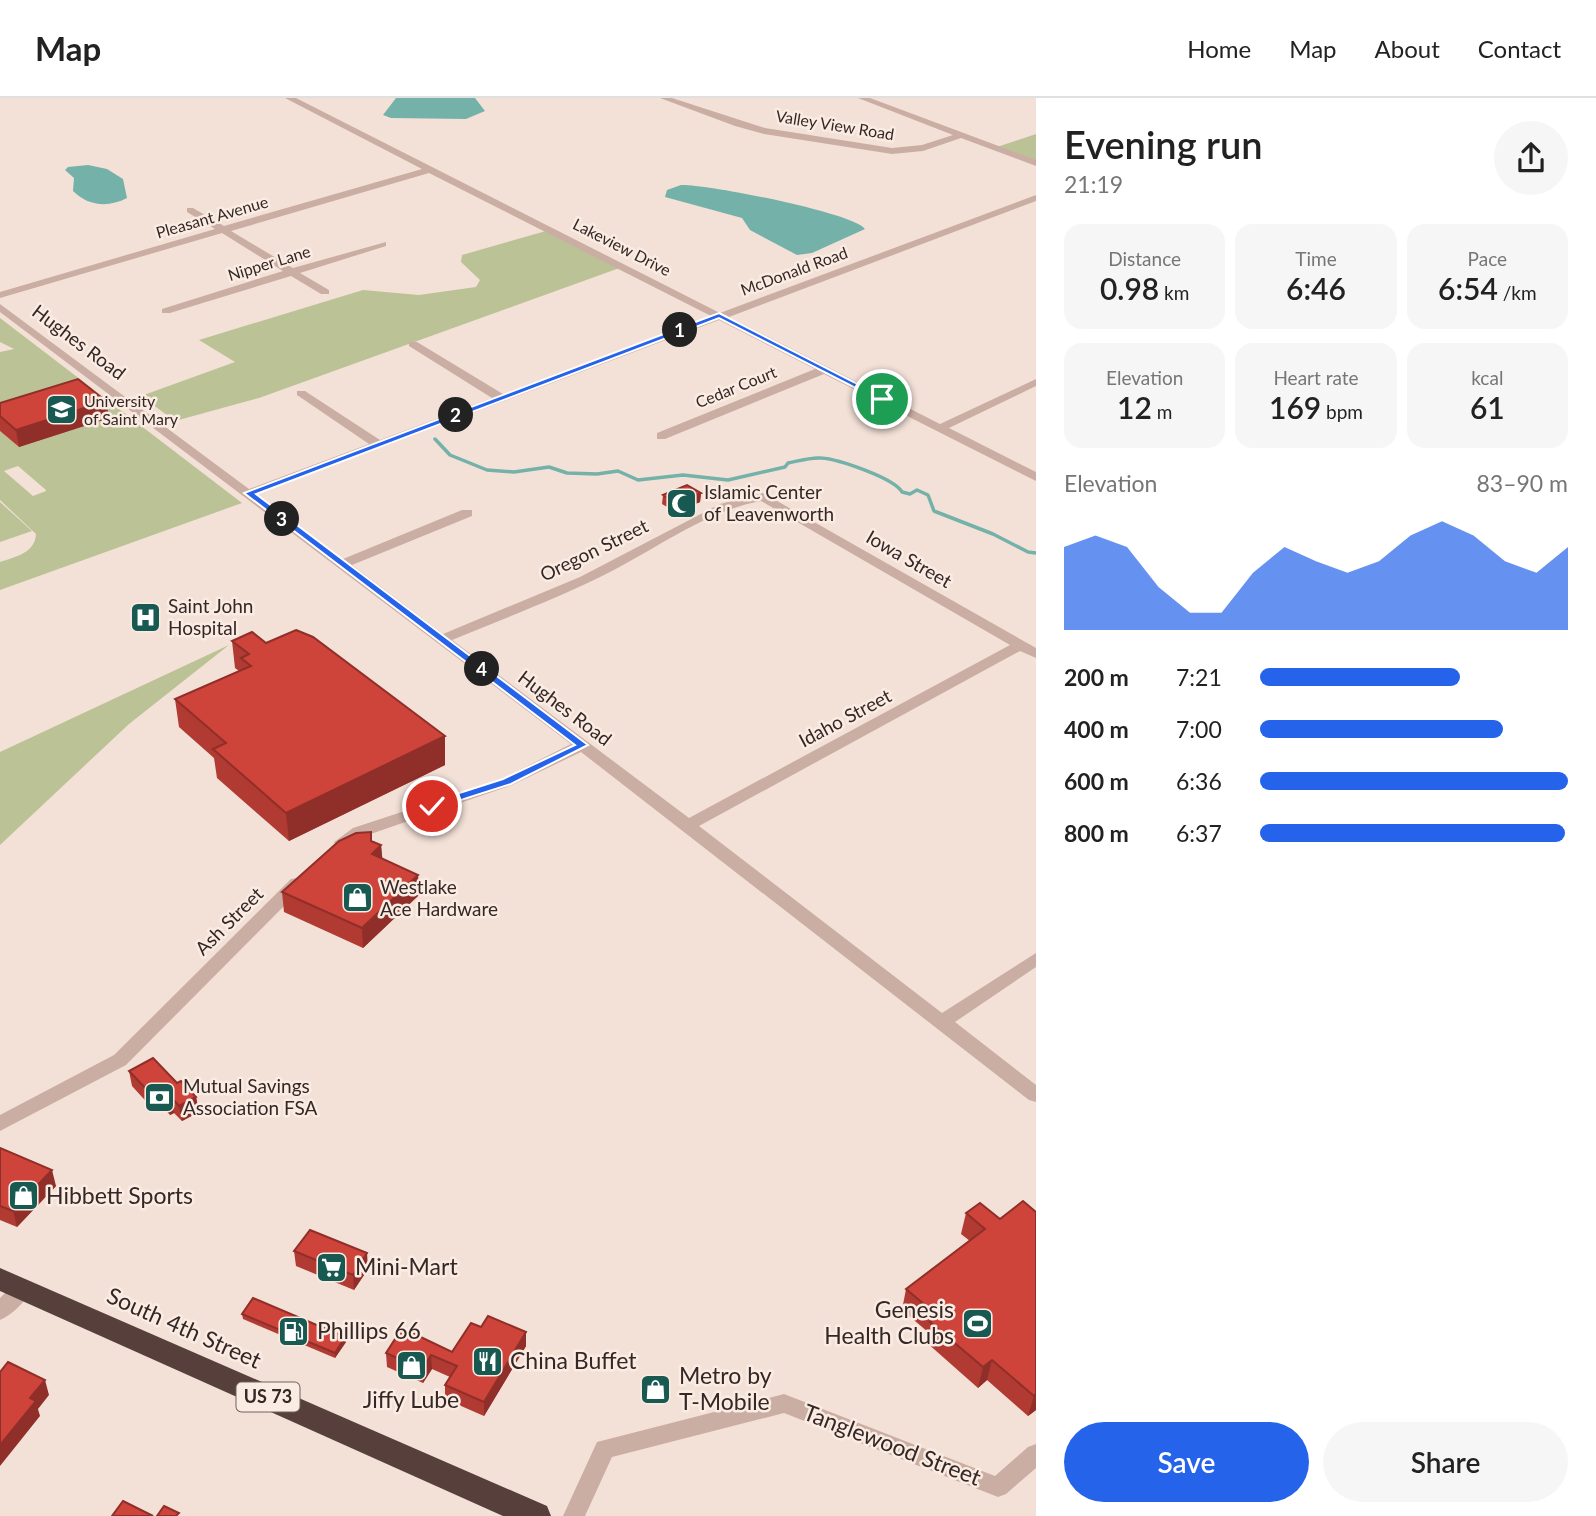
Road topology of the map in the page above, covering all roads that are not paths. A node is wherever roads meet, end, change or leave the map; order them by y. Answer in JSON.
{"nodes":[{"id":1,"x":289,"y":98,"type":"edge"},
{"id":2,"x":664,"y":98,"type":"edge"},
{"id":3,"x":862,"y":98,"type":"edge"},
{"id":4,"x":961,"y":135,"type":"junction"},
{"id":5,"x":1036,"y":163,"type":"edge"},
{"id":6,"x":432,"y":169,"type":"junction"},
{"id":7,"x":1036,"y":198,"type":"edge"},
{"id":8,"x":190,"y":210,"type":"dead end"},
{"id":9,"x":222,"y":230,"type":"junction"},
{"id":10,"x":382,"y":244,"type":"dead end"},
{"id":11,"x":291,"y":272,"type":"junction"},
{"id":12,"x":325,"y":292,"type":"dead end"},
{"id":13,"x":0,"y":295,"type":"edge"},
{"id":14,"x":0,"y":307,"type":"edge"},
{"id":15,"x":166,"y":311,"type":"dead end"},
{"id":16,"x":719,"y":315,"type":"junction"},
{"id":17,"x":413,"y":344,"type":"dead end"},
{"id":18,"x":825,"y":369,"type":"junction"},
{"id":19,"x":1036,"y":382,"type":"edge"},
{"id":20,"x":301,"y":393,"type":"dead end"},
{"id":21,"x":501,"y":398,"type":"junction"},
{"id":22,"x":940,"y":428,"type":"junction"},
{"id":23,"x":661,"y":436,"type":"dead end"},
{"id":24,"x":378,"y":444,"type":"junction"},
{"id":25,"x":1036,"y":477,"type":"edge"},
{"id":26,"x":249,"y":493,"type":"junction"},
{"id":27,"x":763,"y":497,"type":"joint"},
{"id":28,"x":467,"y":513,"type":"dead end"},
{"id":29,"x":342,"y":564,"type":"junction"},
{"id":30,"x":442,"y":639,"type":"junction"},
{"id":31,"x":1020,"y":645,"type":"junction"},
{"id":32,"x":1036,"y":654,"type":"edge"},
{"id":33,"x":582,"y":745,"type":"junction"},
{"id":34,"x":688,"y":825,"type":"junction"},
{"id":35,"x":326,"y":855,"type":"edge"},
{"id":36,"x":310,"y":870,"type":"edge"},
{"id":37,"x":1036,"y":959,"type":"edge"},
{"id":38,"x":942,"y":1022,"type":"junction"},
{"id":39,"x":1036,"y":1095,"type":"edge"},
{"id":40,"x":0,"y":1124,"type":"edge"},
{"id":41,"x":11,"y":1284,"type":"edge"},
{"id":42,"x":0,"y":1311,"type":"edge"},
{"id":43,"x":1036,"y":1454,"type":"edge"},
{"id":44,"x":536,"y":1516,"type":"edge"},
{"id":45,"x":574,"y":1516,"type":"edge"}],
"edges":[{"from":1,"to":6,"type":"street","name":"Lakeview Drive"},
{"from":2,"to":4,"type":"street","name":"Valley View Road"},
{"from":3,"to":4,"type":"street"},
{"from":4,"to":5,"type":"street"},
{"from":6,"to":9,"type":"street","name":"Pleasant Avenue"},
{"from":6,"to":16,"type":"street","name":"Lakeview Drive"},
{"from":7,"to":16,"type":"street","name":"McDonald Road"},
{"from":8,"to":9,"type":"street"},
{"from":9,"to":11,"type":"street"},
{"from":9,"to":13,"type":"street","name":"Pleasant Avenue"},
{"from":10,"to":11,"type":"street","name":"Nipper Lane"},
{"from":11,"to":12,"type":"street"},
{"from":11,"to":15,"type":"street","name":"Nipper Lane"},
{"from":14,"to":26,"type":"street","name":"Hughes Road"},
{"from":16,"to":18,"type":"street","name":"Lakeview Drive"},
{"from":16,"to":21,"type":"street","name":"McDonald Road"},
{"from":17,"to":21,"type":"street"},
{"from":18,"to":22,"type":"street","name":"Lakeview Drive"},
{"from":18,"to":23,"type":"street","name":"Cedar Court"},
{"from":19,"to":22,"type":"street"},
{"from":20,"to":24,"type":"street"},
{"from":21,"to":24,"type":"street","name":"McDonald Road"},
{"from":22,"to":25,"type":"street","name":"Lakeview Drive"},
{"from":24,"to":26,"type":"street","name":"McDonald Road"},
{"from":26,"to":29,"type":"street","name":"Hughes Road"},
{"from":27,"to":30,"type":"street","name":"Oregon Street"},
{"from":27,"to":31,"type":"street","name":"Iowa Street"},
{"from":28,"to":29,"type":"street"},
{"from":29,"to":30,"type":"street","name":"Hughes Road"},
{"from":30,"to":33,"type":"street","name":"Hughes Road"},
{"from":31,"to":32,"type":"street","name":"Iowa Street"},
{"from":31,"to":34,"type":"street","name":"Idaho Street"},
{"from":33,"to":34,"type":"street","name":"Hughes Road"},
{"from":33,"to":35,"type":"street"},
{"from":34,"to":38,"type":"street","name":"Hughes Road"},
{"from":36,"to":40,"type":"street","name":"Ash Street"},
{"from":37,"to":38,"type":"street"},
{"from":38,"to":39,"type":"street","name":"Hughes Road"},
{"from":41,"to":42,"type":"street"},
{"from":41,"to":44,"type":"highway","name":"South 4th Street","number":"US 73"},
{"from":43,"to":45,"type":"street","name":"Tanglewood Street"}]}
